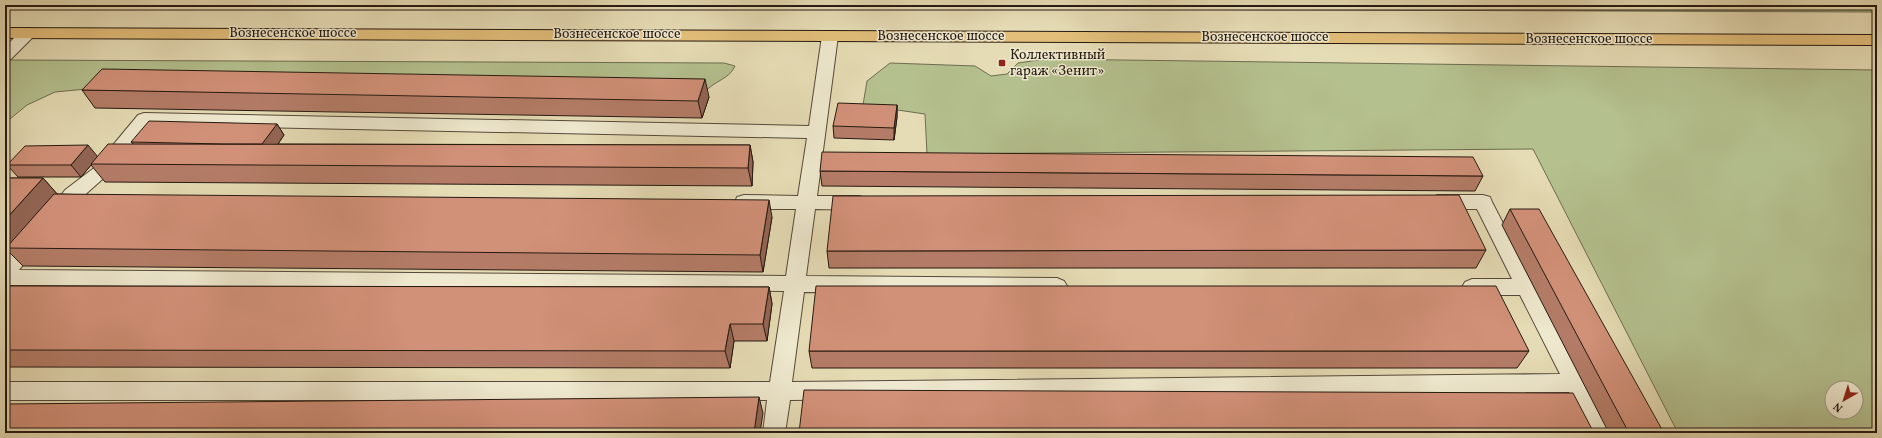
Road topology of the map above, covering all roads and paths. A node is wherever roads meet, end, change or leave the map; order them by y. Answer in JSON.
{"nodes":[{"id":1,"x":5,"y":33,"type":"edge"},
{"id":2,"x":28,"y":33,"type":"junction"},
{"id":3,"x":830,"y":36,"type":"junction"},
{"id":4,"x":1877,"y":40,"type":"edge"},
{"id":5,"x":5,"y":56,"type":"edge"},
{"id":6,"x":816,"y":132,"type":"junction"},
{"id":7,"x":72,"y":195,"type":"junction"},
{"id":8,"x":96,"y":196,"type":"edge"},
{"id":9,"x":726,"y":202,"type":"edge"},
{"id":10,"x":1419,"y":202,"type":"edge"},
{"id":11,"x":806,"y":203,"type":"junction"},
{"id":12,"x":877,"y":203,"type":"edge"},
{"id":13,"x":5,"y":273,"type":"edge"},
{"id":14,"x":5,"y":277,"type":"edge"},
{"id":15,"x":794,"y":285,"type":"junction"},
{"id":16,"x":1073,"y":286,"type":"edge"},
{"id":17,"x":1455,"y":287,"type":"edge"},
{"id":18,"x":1527,"y":287,"type":"junction"},
{"id":19,"x":1575,"y":383,"type":"junction"},
{"id":20,"x":5,"y":391,"type":"edge"},
{"id":21,"x":780,"y":391,"type":"junction"},
{"id":22,"x":774,"y":433,"type":"edge"},
{"id":23,"x":1601,"y":433,"type":"edge"}],
"edges":[{"from":1,"to":2,"type":"main road","name":"Вознесенское шоссе"},
{"from":2,"to":3,"type":"main road","name":"Вознесенское шоссе"},
{"from":2,"to":5,"type":"lane"},
{"from":3,"to":4,"type":"main road","name":"Вознесенское шоссе"},
{"from":3,"to":6,"type":"lane"},
{"from":6,"to":7,"type":"lane"},
{"from":6,"to":11,"type":"lane"},
{"from":7,"to":8,"type":"lane"},
{"from":7,"to":13,"type":"lane"},
{"from":9,"to":11,"type":"lane"},
{"from":10,"to":18,"type":"lane"},
{"from":11,"to":12,"type":"lane"},
{"from":11,"to":15,"type":"lane"},
{"from":14,"to":15,"type":"lane"},
{"from":15,"to":16,"type":"lane"},
{"from":15,"to":21,"type":"lane"},
{"from":17,"to":18,"type":"lane"},
{"from":18,"to":19,"type":"lane"},
{"from":19,"to":21,"type":"lane"},
{"from":19,"to":23,"type":"lane"},
{"from":20,"to":21,"type":"lane"},
{"from":21,"to":22,"type":"lane"}]}
